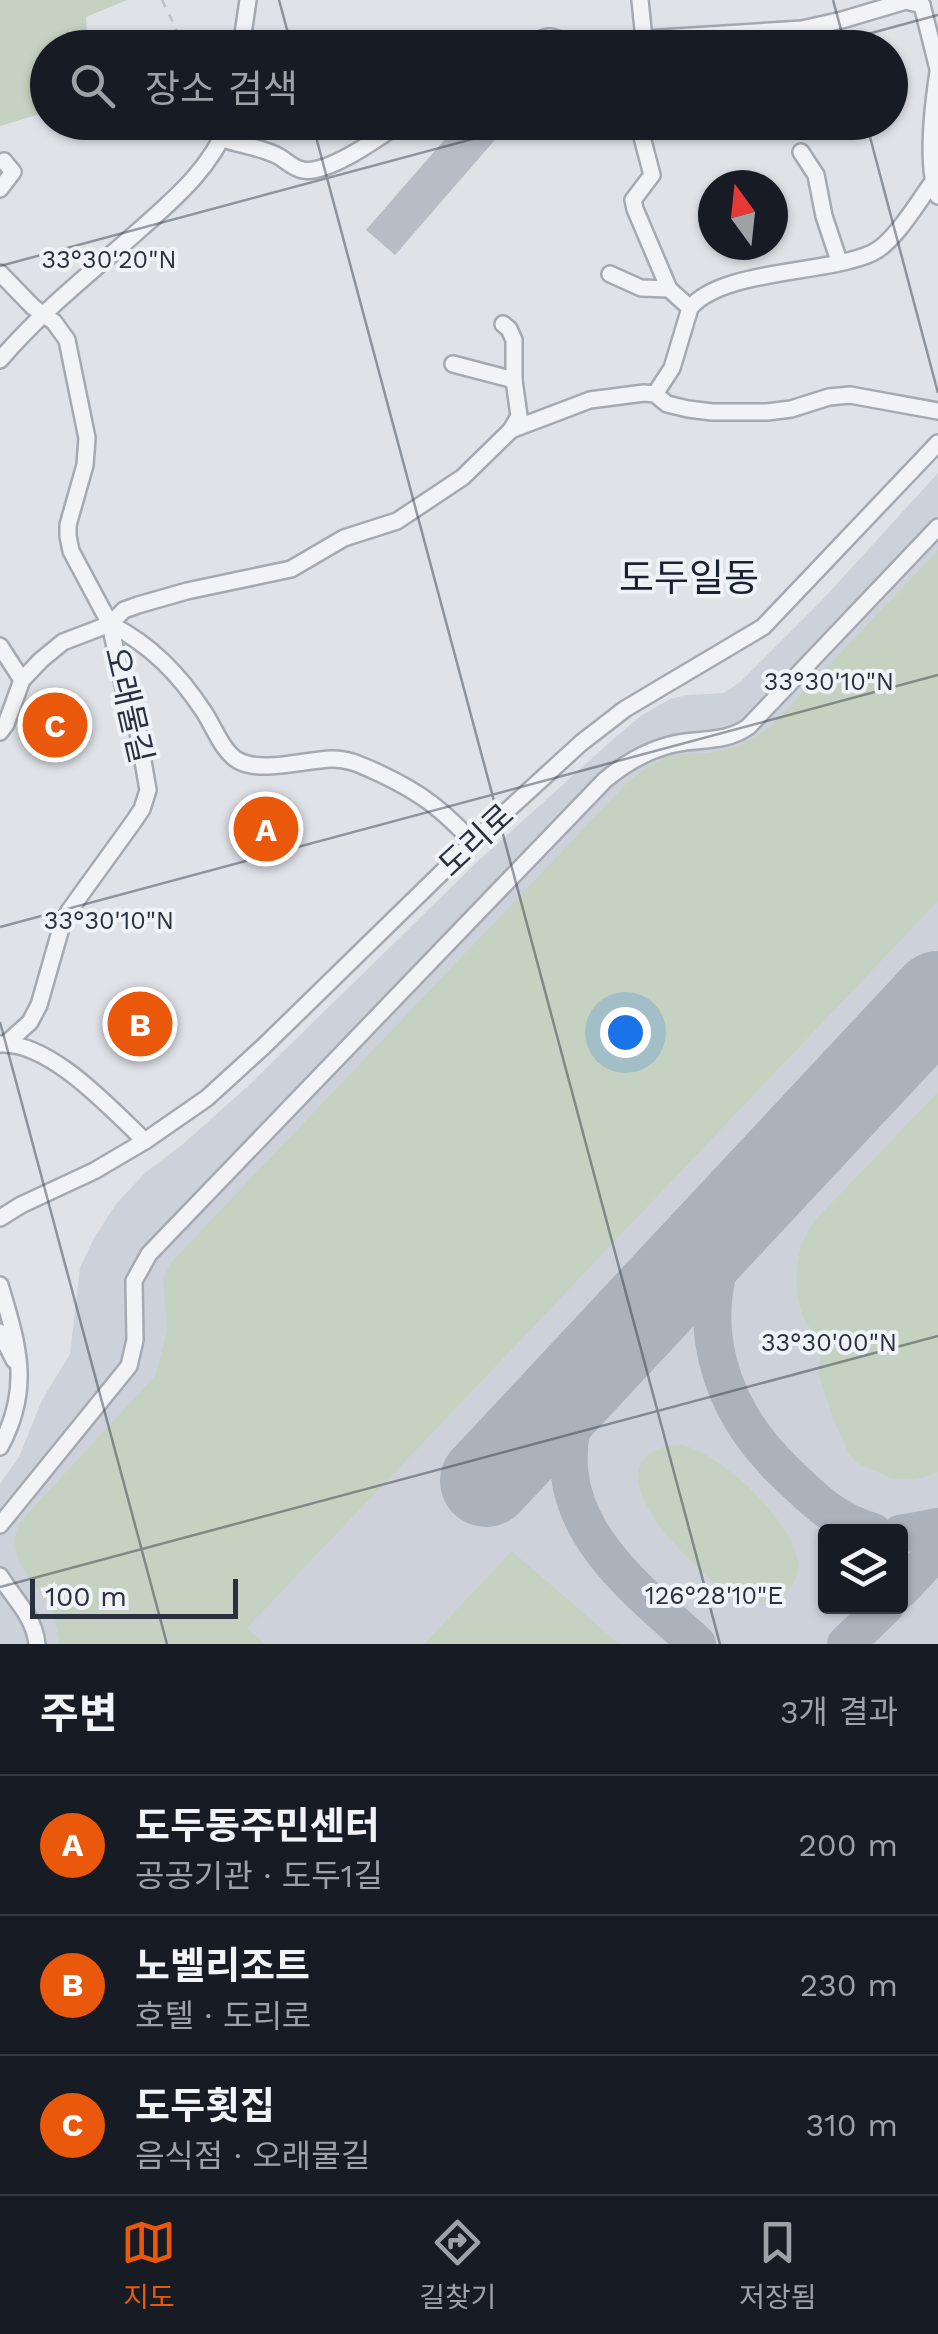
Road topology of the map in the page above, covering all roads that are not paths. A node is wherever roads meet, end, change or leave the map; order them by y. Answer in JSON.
{"nodes":[{"id":1,"x":248,"y":0,"type":"edge"},
{"id":2,"x":640,"y":0,"type":"edge"},
{"id":3,"x":925,"y":3,"type":"edge"},
{"id":4,"x":244,"y":30,"type":"edge"},
{"id":5,"x":643,"y":30,"type":"edge"},
{"id":6,"x":788,"y":30,"type":"edge"},
{"id":7,"x":938,"y":70,"type":"edge"},
{"id":8,"x":222,"y":140,"type":"edge"},
{"id":9,"x":227,"y":140,"type":"edge"},
{"id":10,"x":373,"y":140,"type":"edge"},
{"id":11,"x":643,"y":140,"type":"edge"},
{"id":12,"x":801,"y":152,"type":"dead end"},
{"id":13,"x":4,"y":160,"type":"dead end"},
{"id":14,"x":0,"y":189,"type":"edge"},
{"id":15,"x":936,"y":190,"type":"edge"},
{"id":16,"x":840,"y":261,"type":"junction"},
{"id":17,"x":0,"y":273,"type":"edge"},
{"id":18,"x":610,"y":274,"type":"dead end"},
{"id":19,"x":669,"y":289,"type":"junction"},
{"id":20,"x":690,"y":308,"type":"junction"},
{"id":21,"x":43,"y":315,"type":"junction"},
{"id":22,"x":504,"y":324,"type":"dead end"},
{"id":23,"x":0,"y":360,"type":"edge"},
{"id":24,"x":453,"y":364,"type":"dead end"},
{"id":25,"x":514,"y":380,"type":"junction"},
{"id":26,"x":654,"y":394,"type":"junction"},
{"id":27,"x":938,"y":411,"type":"edge"},
{"id":28,"x":511,"y":430,"type":"junction"},
{"id":29,"x":938,"y":443,"type":"edge"},
{"id":30,"x":938,"y":527,"type":"edge"},
{"id":31,"x":110,"y":624,"type":"junction"},
{"id":32,"x":0,"y":646,"type":"edge"},
{"id":33,"x":22,"y":680,"type":"junction"},
{"id":34,"x":0,"y":732,"type":"edge"},
{"id":35,"x":473,"y":842,"type":"junction"},
{"id":36,"x":3,"y":1044,"type":"edge"},
{"id":37,"x":144,"y":1141,"type":"junction"},
{"id":38,"x":0,"y":1218,"type":"edge"},
{"id":39,"x":0,"y":1285,"type":"edge"},
{"id":40,"x":0,"y":1332,"type":"edge"},
{"id":41,"x":20,"y":1370,"type":"junction"},
{"id":42,"x":7,"y":1415,"type":"edge"},
{"id":43,"x":0,"y":1447,"type":"edge"},
{"id":44,"x":0,"y":1525,"type":"edge"},
{"id":45,"x":0,"y":1576,"type":"edge"},
{"id":46,"x":36,"y":1644,"type":"edge"}],
"edges":[{"from":1,"to":4,"type":"street"},
{"from":2,"to":5,"type":"street"},
{"from":3,"to":6,"type":"street"},
{"from":3,"to":7,"type":"street"},
{"from":7,"to":15,"type":"street"},
{"from":8,"to":21,"type":"street"},
{"from":9,"to":10,"type":"street"},
{"from":11,"to":19,"type":"street"},
{"from":12,"to":16,"type":"street"},
{"from":13,"to":14,"type":"street"},
{"from":15,"to":16,"type":"street"},
{"from":16,"to":20,"type":"street"},
{"from":17,"to":21,"type":"street"},
{"from":18,"to":19,"type":"street"},
{"from":19,"to":20,"type":"street"},
{"from":20,"to":26,"type":"street"},
{"from":21,"to":23,"type":"street"},
{"from":21,"to":31,"type":"street"},
{"from":22,"to":25,"type":"street"},
{"from":24,"to":25,"type":"street"},
{"from":25,"to":28,"type":"street"},
{"from":26,"to":27,"type":"street"},
{"from":26,"to":28,"type":"street"},
{"from":28,"to":31,"type":"street"},
{"from":29,"to":35,"type":"street","name":"도리로"},
{"from":30,"to":44,"type":"street"},
{"from":31,"to":33,"type":"street"},
{"from":31,"to":35,"type":"street"},
{"from":31,"to":36,"type":"street","name":"오래물길"},
{"from":32,"to":33,"type":"street"},
{"from":33,"to":34,"type":"street"},
{"from":35,"to":37,"type":"street","name":"도리로"},
{"from":36,"to":37,"type":"street"},
{"from":37,"to":38,"type":"street","name":"도리로"},
{"from":39,"to":41,"type":"street"},
{"from":40,"to":41,"type":"street"},
{"from":41,"to":42,"type":"street"},
{"from":42,"to":43,"type":"street"},
{"from":45,"to":46,"type":"street"}]}
